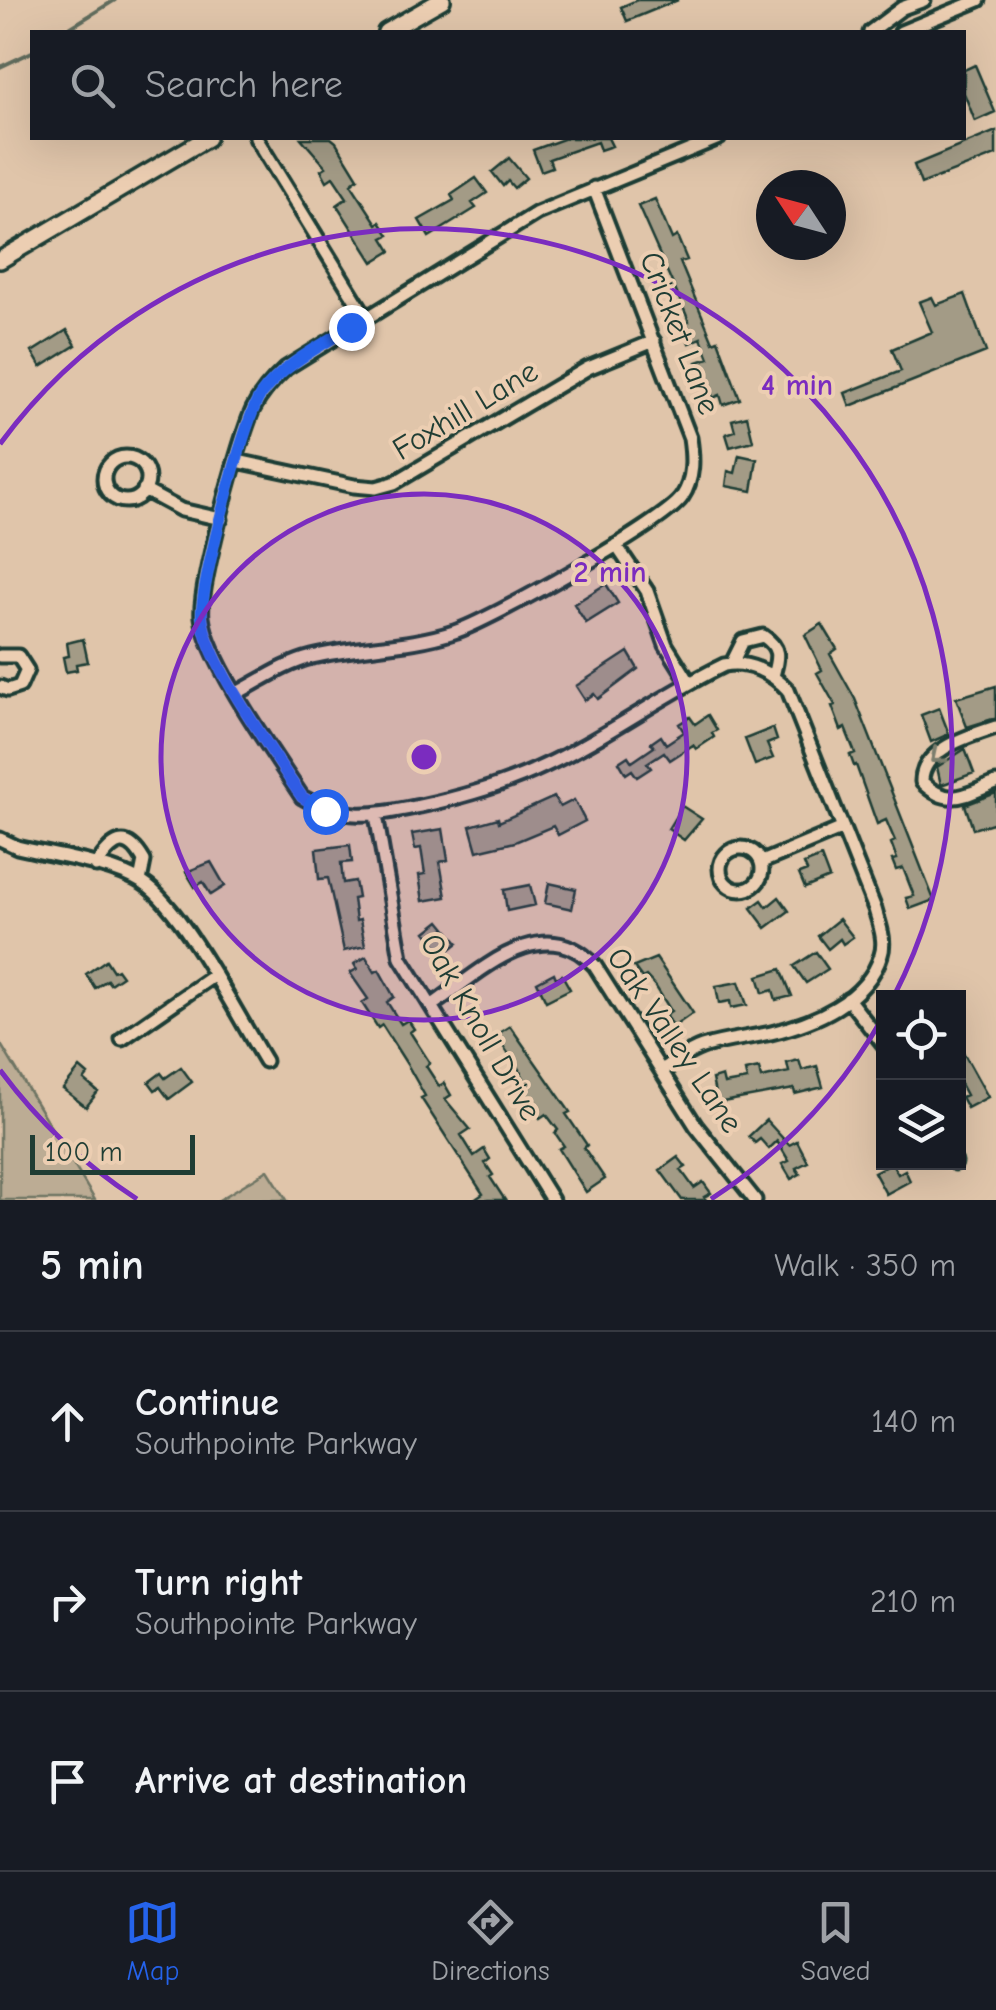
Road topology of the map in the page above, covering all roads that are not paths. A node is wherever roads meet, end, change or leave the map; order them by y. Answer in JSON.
{"nodes":[{"id":1,"x":442,"y":0,"type":"edge"},
{"id":2,"x":924,"y":0,"type":"edge"},
{"id":3,"x":979,"y":0,"type":"edge"},
{"id":4,"x":390,"y":30,"type":"edge"},
{"id":5,"x":873,"y":30,"type":"edge"},
{"id":6,"x":906,"y":30,"type":"edge"},
{"id":7,"x":205,"y":140,"type":"edge"},
{"id":8,"x":257,"y":140,"type":"edge"},
{"id":9,"x":714,"y":140,"type":"edge"},
{"id":10,"x":594,"y":188,"type":"junction"},
{"id":11,"x":0,"y":260,"type":"edge"},
{"id":12,"x":366,"y":317,"type":"junction"},
{"id":13,"x":654,"y":341,"type":"junction"},
{"id":14,"x":237,"y":461,"type":"junction"},
{"id":15,"x":144,"y":490,"type":"dead end"},
{"id":16,"x":221,"y":519,"type":"junction"},
{"id":17,"x":616,"y":545,"type":"junction"},
{"id":18,"x":0,"y":656,"type":"edge"},
{"id":19,"x":732,"y":663,"type":"junction"},
{"id":20,"x":773,"y":676,"type":"junction"},
{"id":21,"x":690,"y":682,"type":"junction"},
{"id":22,"x":0,"y":687,"type":"edge"},
{"id":23,"x":237,"y":693,"type":"junction"},
{"id":24,"x":996,"y":726,"type":"edge"},
{"id":25,"x":996,"y":783,"type":"edge"},
{"id":26,"x":376,"y":814,"type":"junction"},
{"id":27,"x":844,"y":828,"type":"junction"},
{"id":28,"x":0,"y":839,"type":"edge"},
{"id":29,"x":762,"y":862,"type":"dead end"},
{"id":30,"x":96,"y":866,"type":"junction"},
{"id":31,"x":140,"y":880,"type":"junction"},
{"id":32,"x":212,"y":976,"type":"junction"},
{"id":33,"x":848,"y":999,"type":"junction"},
{"id":34,"x":431,"y":1006,"type":"junction"},
{"id":35,"x":876,"y":1035,"type":"edge"},
{"id":36,"x":122,"y":1039,"type":"dead end"},
{"id":37,"x":264,"y":1062,"type":"dead end"},
{"id":38,"x":661,"y":1070,"type":"junction"},
{"id":39,"x":552,"y":1200,"type":"edge"},
{"id":40,"x":755,"y":1200,"type":"edge"}],
"edges":[{"from":1,"to":4,"type":"street"},
{"from":2,"to":5,"type":"street"},
{"from":3,"to":6,"type":"street"},
{"from":7,"to":11,"type":"street"},
{"from":8,"to":12,"type":"street"},
{"from":9,"to":10,"type":"street"},
{"from":10,"to":12,"type":"street"},
{"from":10,"to":13,"type":"street","name":"Cricket Lane"},
{"from":12,"to":14,"type":"street"},
{"from":13,"to":14,"type":"street","name":"Foxhill Lane"},
{"from":13,"to":17,"type":"street","name":"Cricket Lane"},
{"from":14,"to":16,"type":"street"},
{"from":15,"to":16,"type":"street"},
{"from":16,"to":23,"type":"street"},
{"from":17,"to":21,"type":"street"},
{"from":17,"to":23,"type":"street"},
{"from":18,"to":22,"type":"street"},
{"from":19,"to":20,"type":"street"},
{"from":19,"to":20,"type":"street"},
{"from":19,"to":21,"type":"street"},
{"from":20,"to":27,"type":"street"},
{"from":21,"to":26,"type":"street"},
{"from":23,"to":26,"type":"street"},
{"from":24,"to":25,"type":"street","one_way":true},
{"from":26,"to":34,"type":"street","name":"Oak Knoll Drive"},
{"from":27,"to":29,"type":"street"},
{"from":27,"to":33,"type":"street"},
{"from":28,"to":30,"type":"street"},
{"from":30,"to":31,"type":"street"},
{"from":30,"to":31,"type":"street"},
{"from":31,"to":32,"type":"street"},
{"from":32,"to":36,"type":"street"},
{"from":32,"to":37,"type":"street"},
{"from":33,"to":35,"type":"street"},
{"from":33,"to":38,"type":"street"},
{"from":34,"to":38,"type":"street","name":"Oak Valley Lane"},
{"from":34,"to":39,"type":"street","name":"Oak Knoll Drive"},
{"from":38,"to":40,"type":"street","name":"Oak Valley Lane"}]}
